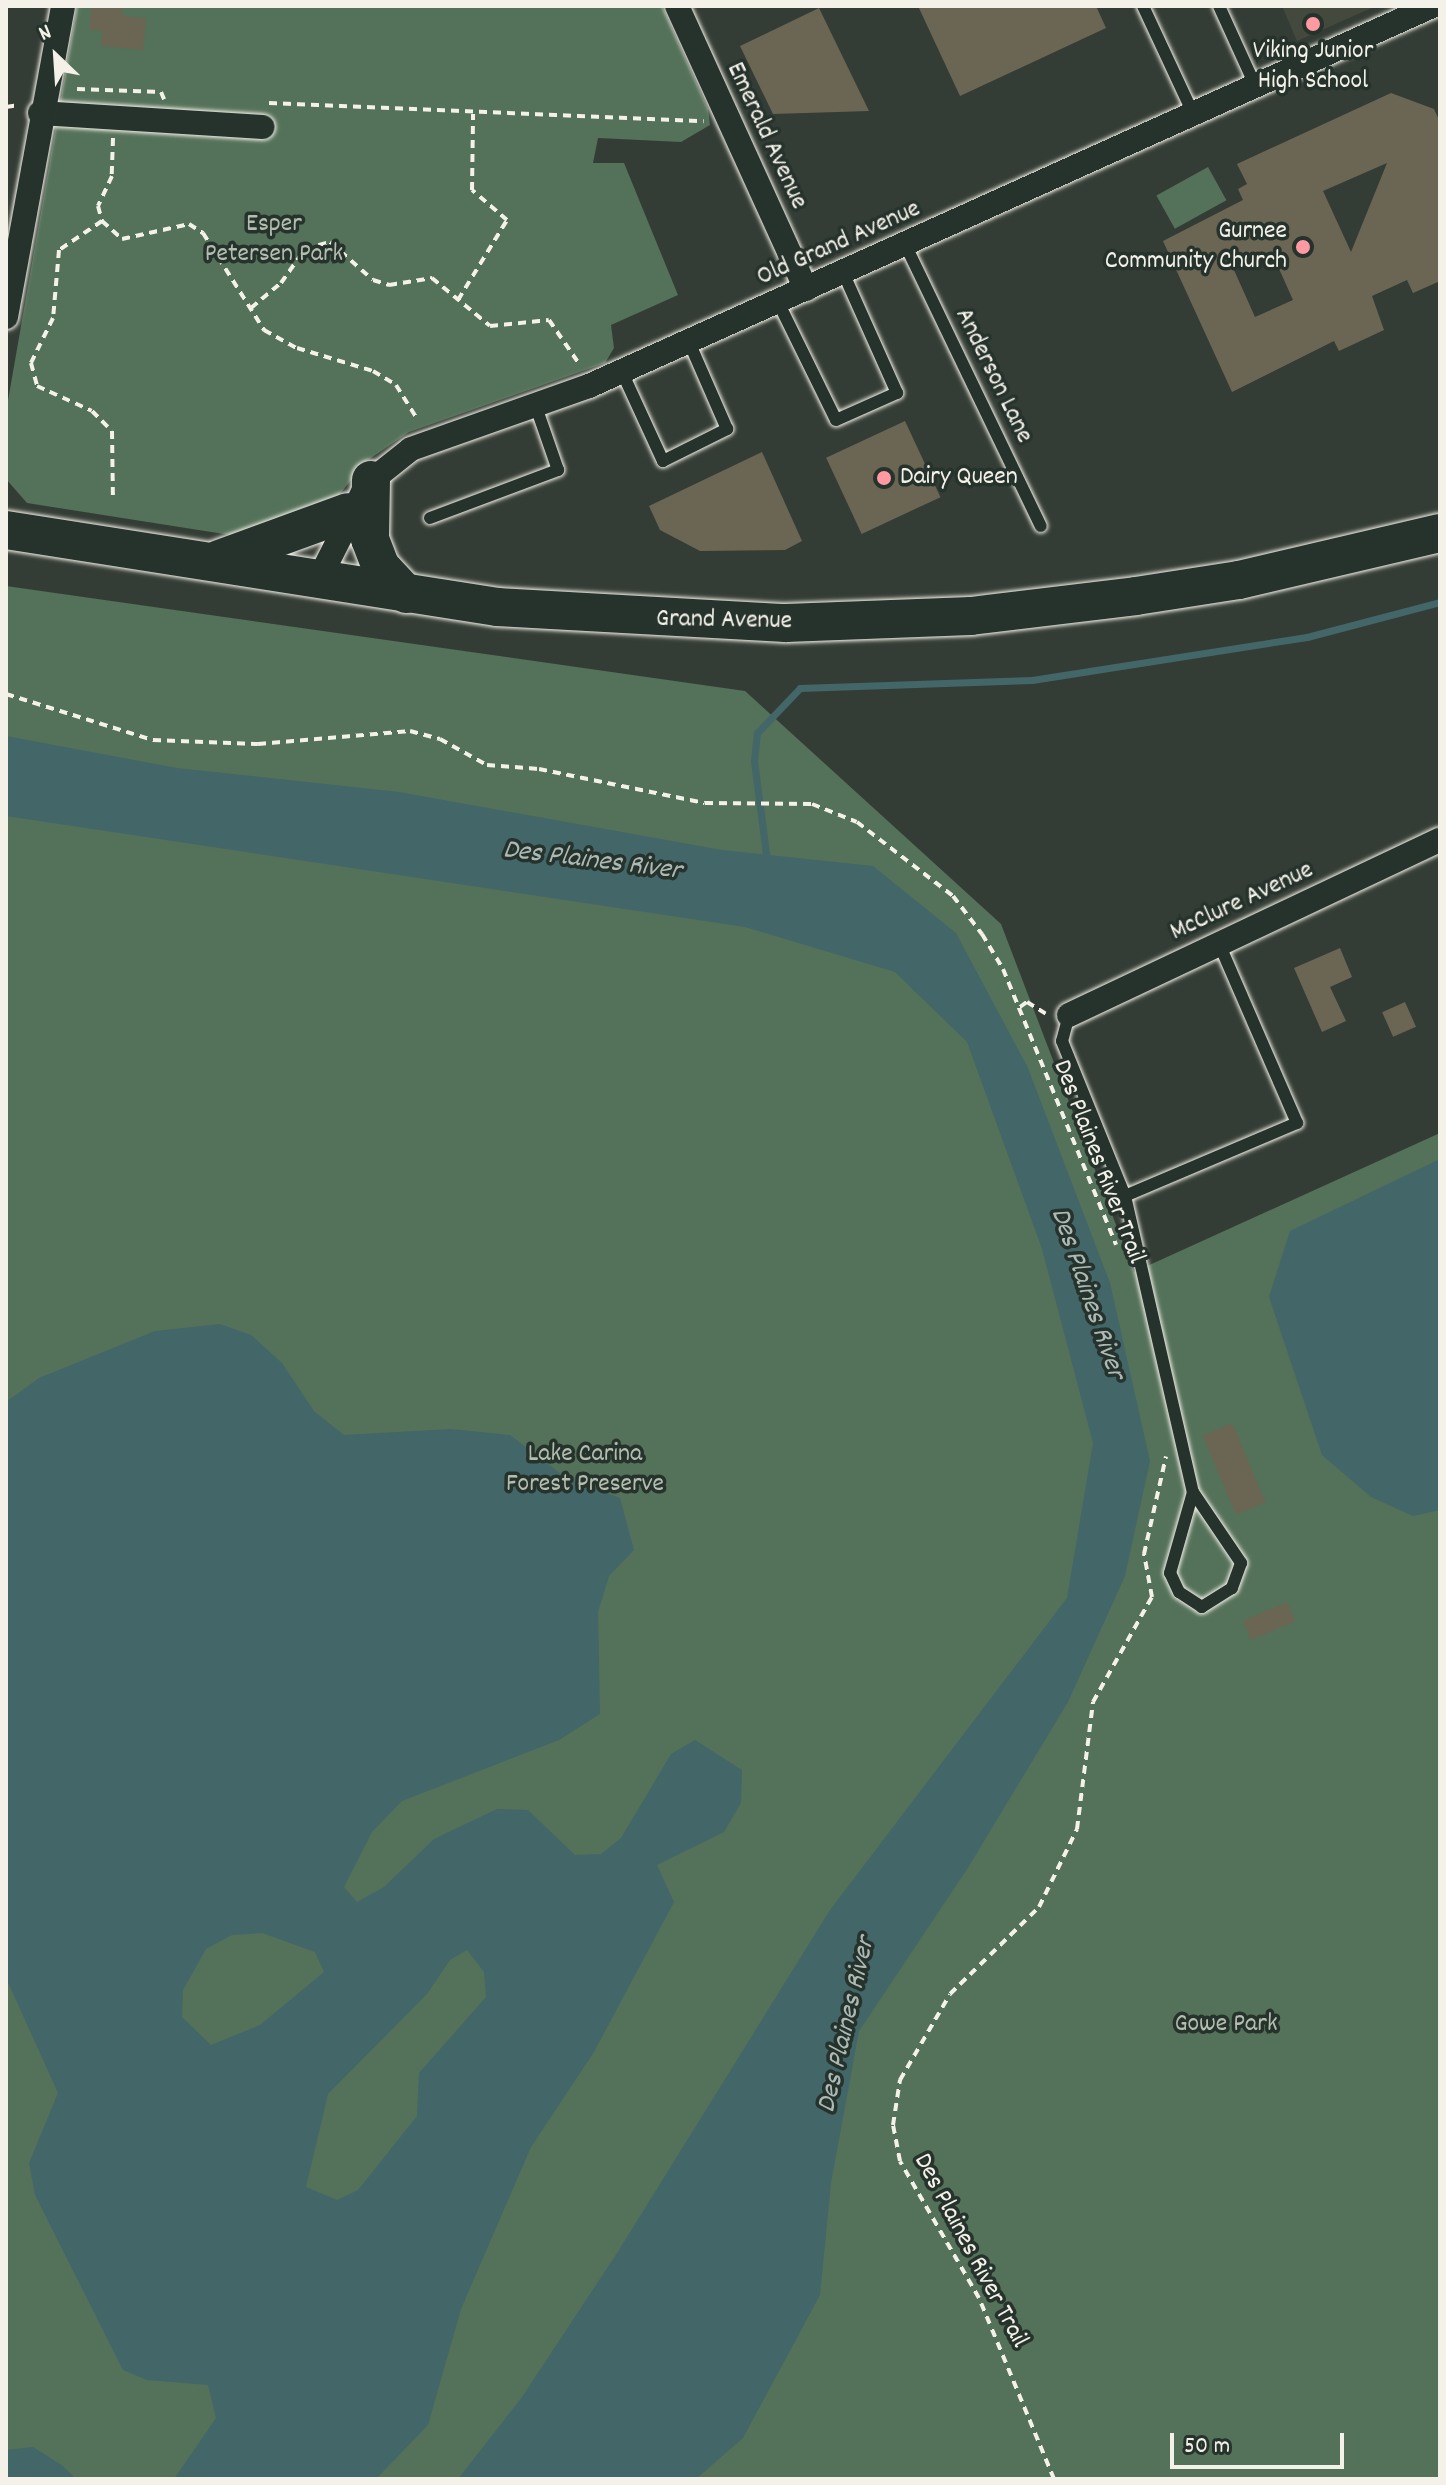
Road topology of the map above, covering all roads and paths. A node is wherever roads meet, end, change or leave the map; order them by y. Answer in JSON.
{"nodes":[{"id":1,"x":63,"y":6,"type":"edge"},
{"id":2,"x":677,"y":6,"type":"edge"},
{"id":3,"x":1143,"y":6,"type":"edge"},
{"id":4,"x":1219,"y":6,"type":"edge"},
{"id":5,"x":1432,"y":6,"type":"edge"},
{"id":6,"x":1255,"y":85,"type":"junction"},
{"id":7,"x":113,"y":90,"type":"junction"},
{"id":8,"x":179,"y":99,"type":"dead end"},
{"id":9,"x":259,"y":102,"type":"dead end"},
{"id":10,"x":42,"y":104,"type":"junction"},
{"id":11,"x":1193,"y":113,"type":"junction"},
{"id":12,"x":473,"y":114,"type":"junction"},
{"id":13,"x":114,"y":119,"type":"junction"},
{"id":14,"x":730,"y":124,"type":"junction"},
{"id":15,"x":263,"y":127,"type":"dead end"},
{"id":16,"x":102,"y":221,"type":"junction"},
{"id":17,"x":905,"y":244,"type":"junction"},
{"id":18,"x":843,"y":272,"type":"junction"},
{"id":19,"x":806,"y":289,"type":"junction"},
{"id":20,"x":458,"y":300,"type":"junction"},
{"id":21,"x":778,"y":302,"type":"junction"},
{"id":22,"x":251,"y":308,"type":"junction"},
{"id":23,"x":6,"y":317,"type":"edge"},
{"id":24,"x":689,"y":342,"type":"junction"},
{"id":25,"x":582,"y":369,"type":"dead end"},
{"id":26,"x":622,"y":372,"type":"junction"},
{"id":27,"x":536,"y":407,"type":"junction"},
{"id":28,"x":416,"y":417,"type":"dead end"},
{"id":29,"x":371,"y":480,"type":"junction"},
{"id":30,"x":113,"y":500,"type":"dead end"},
{"id":31,"x":348,"y":512,"type":"junction"},
{"id":32,"x":430,"y":518,"type":"dead end"},
{"id":33,"x":1041,"y":526,"type":"dead end"},
{"id":34,"x":6,"y":530,"type":"edge"},
{"id":35,"x":1440,"y":533,"type":"edge"},
{"id":36,"x":209,"y":562,"type":"junction"},
{"id":37,"x":319,"y":579,"type":"junction"},
{"id":38,"x":406,"y":594,"type":"junction"},
{"id":39,"x":6,"y":694,"type":"edge"},
{"id":40,"x":1440,"y":840,"type":"edge"},
{"id":41,"x":1219,"y":944,"type":"junction"},
{"id":42,"x":1019,"y":1008,"type":"junction"},
{"id":43,"x":1069,"y":1015,"type":"junction"},
{"id":44,"x":1125,"y":1196,"type":"junction"},
{"id":45,"x":1119,"y":1258,"type":"dead end"},
{"id":46,"x":1163,"y":1443,"type":"dead end"},
{"id":47,"x":1193,"y":1492,"type":"junction"},
{"id":48,"x":1054,"y":2479,"type":"edge"}],
"edges":[{"from":1,"to":10,"type":"street"},
{"from":2,"to":14,"type":"street","name":"Emerald Avenue"},
{"from":3,"to":11,"type":"lane"},
{"from":4,"to":6,"type":"lane"},
{"from":5,"to":6,"type":"street","name":"Old Grand Avenue"},
{"from":6,"to":11,"type":"street","name":"Old Grand Avenue"},
{"from":7,"to":8,"type":"path"},
{"from":7,"to":10,"type":"path"},
{"from":7,"to":13,"type":"path"},
{"from":9,"to":12,"type":"path"},
{"from":10,"to":13,"type":"street"},
{"from":10,"to":23,"type":"street"},
{"from":11,"to":17,"type":"street","name":"Old Grand Avenue"},
{"from":12,"to":14,"type":"path"},
{"from":12,"to":20,"type":"path"},
{"from":13,"to":15,"type":"street"},
{"from":13,"to":16,"type":"path"},
{"from":14,"to":19,"type":"street","name":"Emerald Avenue"},
{"from":16,"to":22,"type":"path"},
{"from":16,"to":30,"type":"path"},
{"from":17,"to":18,"type":"street","name":"Old Grand Avenue"},
{"from":17,"to":33,"type":"lane","name":"Anderson Lane"},
{"from":18,"to":19,"type":"street","name":"Old Grand Avenue"},
{"from":18,"to":21,"type":"lane"},
{"from":19,"to":21,"type":"street","name":"Old Grand Avenue"},
{"from":20,"to":22,"type":"path"},
{"from":20,"to":25,"type":"path"},
{"from":21,"to":24,"type":"street","name":"Old Grand Avenue"},
{"from":22,"to":28,"type":"path"},
{"from":24,"to":26,"type":"street","name":"Old Grand Avenue"},
{"from":24,"to":26,"type":"lane"},
{"from":26,"to":27,"type":"street","name":"Old Grand Avenue"},
{"from":27,"to":29,"type":"street","name":"Old Grand Avenue"},
{"from":27,"to":32,"type":"lane"},
{"from":29,"to":31,"type":"street","name":"Old Grand Avenue"},
{"from":29,"to":38,"type":"main road"},
{"from":31,"to":36,"type":"main road"},
{"from":31,"to":37,"type":"street","name":"Old Grand Avenue"},
{"from":34,"to":36,"type":"main road","name":"Grand Avenue"},
{"from":35,"to":38,"type":"main road","name":"Grand Avenue"},
{"from":36,"to":37,"type":"main road","name":"Grand Avenue"},
{"from":37,"to":38,"type":"main road","name":"Grand Avenue"},
{"from":39,"to":42,"type":"path","name":"Des Plaines River Trail"},
{"from":40,"to":41,"type":"street","name":"McClure Avenue"},
{"from":41,"to":43,"type":"street","name":"McClure Avenue"},
{"from":41,"to":44,"type":"lane"},
{"from":42,"to":43,"type":"path"},
{"from":42,"to":45,"type":"path","name":"Des Plaines River Trail"},
{"from":43,"to":44,"type":"lane"},
{"from":44,"to":47,"type":"lane"},
{"from":46,"to":48,"type":"path","name":"Des Plaines River Trail"},
{"from":47,"to":47,"type":"lane"}]}
